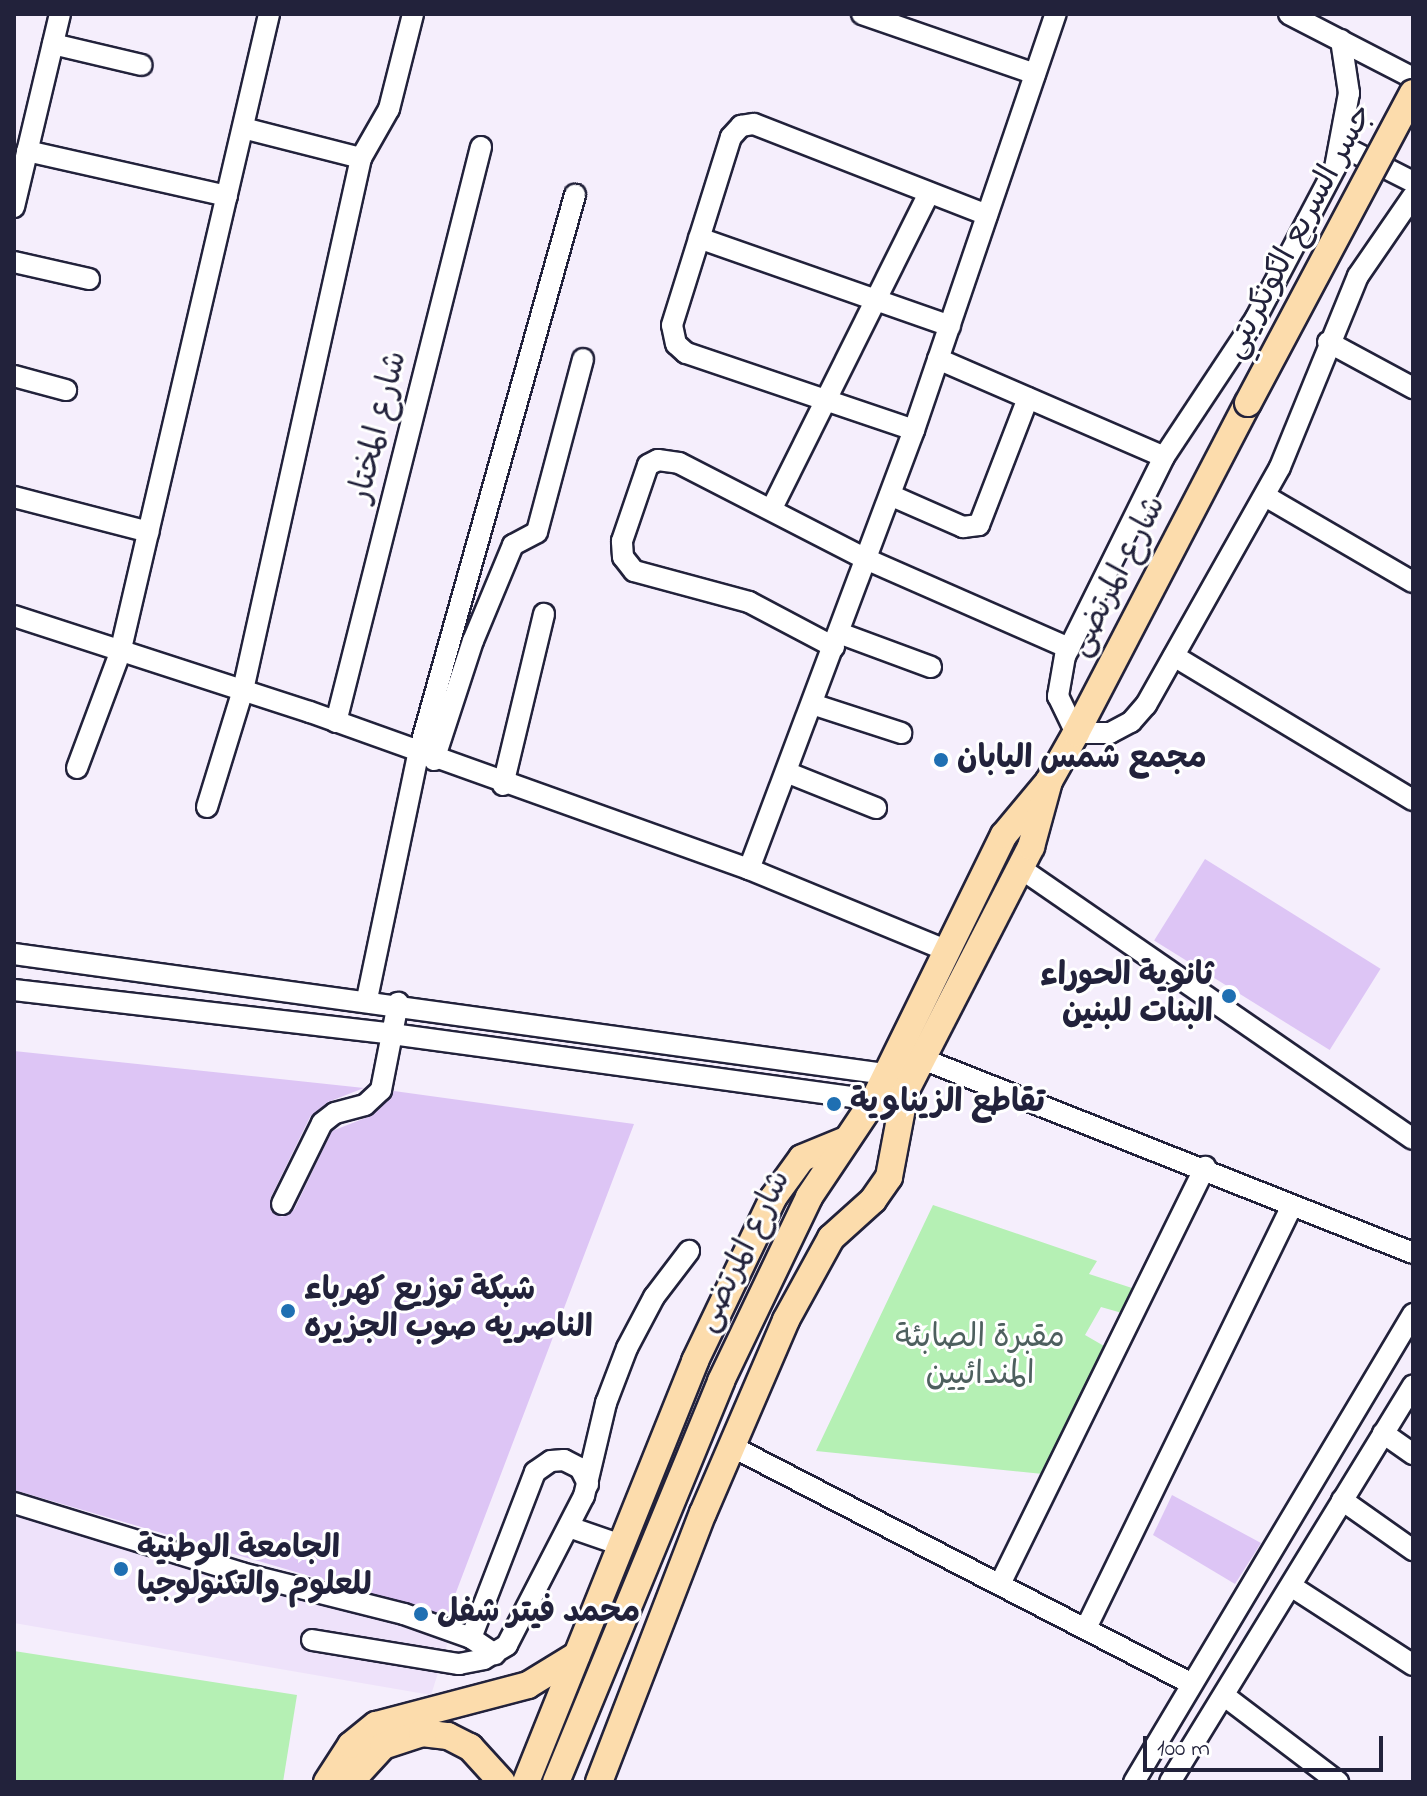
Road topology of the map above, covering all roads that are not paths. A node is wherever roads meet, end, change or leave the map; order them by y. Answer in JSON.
{"nodes":[{"id":1,"x":60,"y":14,"type":"edge"},
{"id":2,"x":269,"y":14,"type":"edge"},
{"id":3,"x":413,"y":14,"type":"edge"},
{"id":4,"x":862,"y":14,"type":"edge"},
{"id":5,"x":1056,"y":14,"type":"edge"},
{"id":6,"x":1289,"y":14,"type":"edge"},
{"id":7,"x":1341,"y":40,"type":"junction"},
{"id":8,"x":53,"y":44,"type":"junction"},
{"id":9,"x":142,"y":65,"type":"dead end"},
{"id":10,"x":1035,"y":74,"type":"junction"},
{"id":11,"x":1413,"y":78,"type":"edge"},
{"id":12,"x":1413,"y":93,"type":"edge"},
{"id":13,"x":243,"y":128,"type":"junction"},
{"id":14,"x":1342,"y":146,"type":"junction"},
{"id":15,"x":481,"y":147,"type":"dead end"},
{"id":16,"x":27,"y":151,"type":"junction"},
{"id":17,"x":361,"y":158,"type":"junction"},
{"id":18,"x":1413,"y":182,"type":"edge"},
{"id":19,"x":929,"y":193,"type":"junction"},
{"id":20,"x":575,"y":195,"type":"dead end"},
{"id":21,"x":227,"y":196,"type":"junction"},
{"id":22,"x":1413,"y":196,"type":"edge"},
{"id":23,"x":14,"y":207,"type":"edge"},
{"id":24,"x":987,"y":215,"type":"junction"},
{"id":25,"x":699,"y":238,"type":"junction"},
{"id":26,"x":14,"y":262,"type":"edge"},
{"id":27,"x":89,"y":279,"type":"dead end"},
{"id":28,"x":875,"y":300,"type":"junction"},
{"id":29,"x":950,"y":326,"type":"junction"},
{"id":30,"x":1328,"y":342,"type":"junction"},
{"id":31,"x":583,"y":359,"type":"dead end"},
{"id":32,"x":938,"y":359,"type":"junction"},
{"id":33,"x":14,"y":376,"type":"edge"},
{"id":34,"x":1413,"y":388,"type":"edge"},
{"id":35,"x":66,"y":390,"type":"dead end"},
{"id":36,"x":1028,"y":398,"type":"junction"},
{"id":37,"x":825,"y":399,"type":"junction"},
{"id":38,"x":1248,"y":403,"type":"joint"},
{"id":39,"x":914,"y":430,"type":"junction"},
{"id":40,"x":1164,"y":457,"type":"junction"},
{"id":41,"x":890,"y":495,"type":"junction"},
{"id":42,"x":1265,"y":496,"type":"junction"},
{"id":43,"x":14,"y":497,"type":"edge"},
{"id":44,"x":772,"y":508,"type":"junction"},
{"id":45,"x":149,"y":532,"type":"junction"},
{"id":46,"x":866,"y":559,"type":"junction"},
{"id":47,"x":1413,"y":582,"type":"edge"},
{"id":48,"x":544,"y":614,"type":"dead end"},
{"id":49,"x":14,"y":616,"type":"edge"},
{"id":50,"x":836,"y":640,"type":"junction"},
{"id":51,"x":1069,"y":648,"type":"junction"},
{"id":52,"x":120,"y":653,"type":"junction"},
{"id":53,"x":1174,"y":656,"type":"junction"},
{"id":54,"x":931,"y":667,"type":"dead end"},
{"id":55,"x":243,"y":690,"type":"junction"},
{"id":56,"x":812,"y":704,"type":"junction"},
{"id":57,"x":336,"y":722,"type":"junction"},
{"id":58,"x":901,"y":733,"type":"dead end"},
{"id":59,"x":1076,"y":733,"type":"junction"},
{"id":60,"x":426,"y":757,"type":"junction"},
{"id":61,"x":77,"y":768,"type":"dead end"},
{"id":62,"x":786,"y":772,"type":"junction"},
{"id":63,"x":1049,"y":781,"type":"junction"},
{"id":64,"x":503,"y":785,"type":"junction"},
{"id":65,"x":1413,"y":800,"type":"edge"},
{"id":66,"x":207,"y":807,"type":"dead end"},
{"id":67,"x":876,"y":808,"type":"dead end"},
{"id":68,"x":1020,"y":868,"type":"junction"},
{"id":69,"x":749,"y":869,"type":"junction"},
{"id":70,"x":948,"y":951,"type":"junction"},
{"id":71,"x":14,"y":954,"type":"edge"},
{"id":72,"x":14,"y":990,"type":"edge"},
{"id":73,"x":367,"y":999,"type":"junction"},
{"id":74,"x":398,"y":1003,"type":"junction"},
{"id":75,"x":392,"y":1034,"type":"junction"},
{"id":76,"x":906,"y":1070,"type":"junction"},
{"id":77,"x":874,"y":1100,"type":"junction"},
{"id":78,"x":901,"y":1104,"type":"junction"},
{"id":79,"x":1413,"y":1139,"type":"edge"},
{"id":80,"x":846,"y":1140,"type":"junction"},
{"id":81,"x":1205,"y":1167,"type":"junction"},
{"id":82,"x":282,"y":1204,"type":"dead end"},
{"id":83,"x":1292,"y":1205,"type":"junction"},
{"id":84,"x":689,"y":1251,"type":"dead end"},
{"id":85,"x":1413,"y":1253,"type":"edge"},
{"id":86,"x":1413,"y":1314,"type":"edge"},
{"id":87,"x":1413,"y":1385,"type":"edge"},
{"id":88,"x":673,"y":1413,"type":"junction"},
{"id":89,"x":703,"y":1424,"type":"junction"},
{"id":90,"x":1383,"y":1433,"type":"junction"},
{"id":91,"x":731,"y":1446,"type":"junction"},
{"id":92,"x":1413,"y":1454,"type":"edge"},
{"id":93,"x":588,"y":1484,"type":"junction"},
{"id":94,"x":1342,"y":1500,"type":"junction"},
{"id":95,"x":14,"y":1503,"type":"edge"},
{"id":96,"x":1298,"y":1504,"type":"junction"},
{"id":97,"x":1328,"y":1523,"type":"junction"},
{"id":98,"x":569,"y":1527,"type":"junction"},
{"id":99,"x":621,"y":1545,"type":"junction"},
{"id":100,"x":1413,"y":1550,"type":"edge"},
{"id":101,"x":1000,"y":1584,"type":"junction"},
{"id":102,"x":1291,"y":1586,"type":"junction"},
{"id":103,"x":1086,"y":1628,"type":"junction"},
{"id":104,"x":471,"y":1638,"type":"junction"},
{"id":105,"x":312,"y":1640,"type":"dead end"},
{"id":106,"x":495,"y":1654,"type":"junction"},
{"id":107,"x":577,"y":1655,"type":"junction"},
{"id":108,"x":1413,"y":1665,"type":"edge"},
{"id":109,"x":1190,"y":1683,"type":"junction"},
{"id":110,"x":1226,"y":1697,"type":"junction"},
{"id":111,"x":407,"y":1724,"type":"junction"},
{"id":112,"x":327,"y":1782,"type":"edge"},
{"id":113,"x":350,"y":1782,"type":"edge"},
{"id":114,"x":502,"y":1782,"type":"edge"},
{"id":115,"x":526,"y":1782,"type":"edge"},
{"id":116,"x":556,"y":1782,"type":"edge"},
{"id":117,"x":599,"y":1782,"type":"edge"},
{"id":118,"x":1134,"y":1782,"type":"edge"},
{"id":119,"x":1170,"y":1782,"type":"edge"},
{"id":120,"x":1338,"y":1782,"type":"edge"}],
"edges":[{"from":1,"to":8,"type":"street"},
{"from":2,"to":13,"type":"street"},
{"from":3,"to":17,"type":"street"},
{"from":4,"to":10,"type":"street"},
{"from":5,"to":10,"type":"street"},
{"from":6,"to":7,"type":"street"},
{"from":7,"to":11,"type":"street"},
{"from":7,"to":14,"type":"street"},
{"from":8,"to":9,"type":"street"},
{"from":8,"to":16,"type":"street"},
{"from":10,"to":24,"type":"street"},
{"from":12,"to":38,"type":"main road","name":"جسر السريع الكونكريتي","bridge":true},
{"from":13,"to":17,"type":"street"},
{"from":13,"to":21,"type":"street"},
{"from":14,"to":18,"type":"street"},
{"from":14,"to":40,"type":"street"},
{"from":15,"to":57,"type":"street","name":"شارع المختار"},
{"from":16,"to":21,"type":"street"},
{"from":16,"to":23,"type":"street"},
{"from":17,"to":55,"type":"street"},
{"from":19,"to":24,"type":"street"},
{"from":19,"to":25,"type":"street"},
{"from":19,"to":28,"type":"street"},
{"from":20,"to":60,"type":"street"},
{"from":21,"to":45,"type":"street"},
{"from":22,"to":30,"type":"street"},
{"from":24,"to":29,"type":"street"},
{"from":25,"to":28,"type":"street"},
{"from":25,"to":37,"type":"street"},
{"from":26,"to":27,"type":"street"},
{"from":28,"to":29,"type":"street"},
{"from":28,"to":37,"type":"street"},
{"from":29,"to":32,"type":"street"},
{"from":30,"to":34,"type":"street"},
{"from":30,"to":42,"type":"street"},
{"from":31,"to":60,"type":"street"},
{"from":32,"to":36,"type":"street"},
{"from":32,"to":39,"type":"street"},
{"from":33,"to":35,"type":"street"},
{"from":36,"to":40,"type":"street"},
{"from":36,"to":41,"type":"street"},
{"from":37,"to":39,"type":"street"},
{"from":37,"to":44,"type":"street"},
{"from":38,"to":59,"type":"main road","name":"شارع المرتضى"},
{"from":39,"to":41,"type":"street"},
{"from":40,"to":51,"type":"street"},
{"from":41,"to":46,"type":"street"},
{"from":42,"to":47,"type":"street"},
{"from":42,"to":53,"type":"street"},
{"from":43,"to":45,"type":"street"},
{"from":44,"to":46,"type":"street"},
{"from":44,"to":50,"type":"street"},
{"from":45,"to":52,"type":"street"},
{"from":46,"to":50,"type":"street"},
{"from":46,"to":51,"type":"street"},
{"from":48,"to":64,"type":"street"},
{"from":49,"to":52,"type":"street"},
{"from":50,"to":54,"type":"street"},
{"from":50,"to":56,"type":"street"},
{"from":51,"to":59,"type":"street"},
{"from":52,"to":55,"type":"street"},
{"from":52,"to":61,"type":"street"},
{"from":53,"to":59,"type":"street"},
{"from":53,"to":65,"type":"street"},
{"from":55,"to":57,"type":"street"},
{"from":55,"to":66,"type":"street"},
{"from":56,"to":58,"type":"street"},
{"from":56,"to":62,"type":"street"},
{"from":57,"to":60,"type":"street"},
{"from":59,"to":63,"type":"main road","name":"شارع المرتضى"},
{"from":60,"to":64,"type":"street"},
{"from":60,"to":73,"type":"street"},
{"from":62,"to":67,"type":"street"},
{"from":62,"to":69,"type":"street"},
{"from":63,"to":68,"type":"main road","name":"شارع المرتضى"},
{"from":63,"to":70,"type":"main road","name":"شارع المرتضى"},
{"from":64,"to":69,"type":"street"},
{"from":68,"to":76,"type":"main road","name":"شارع المرتضى"},
{"from":68,"to":79,"type":"street"},
{"from":69,"to":70,"type":"street"},
{"from":70,"to":76,"type":"main road","name":"شارع المرتضى"},
{"from":71,"to":73,"type":"street"},
{"from":72,"to":75,"type":"street"},
{"from":73,"to":74,"type":"street"},
{"from":74,"to":75,"type":"street"},
{"from":74,"to":76,"type":"street"},
{"from":75,"to":77,"type":"street"},
{"from":75,"to":82,"type":"street"},
{"from":76,"to":77,"type":"main road","name":"شارع المرتضى"},
{"from":76,"to":78,"type":"main road","name":"شارع المرتضى"},
{"from":76,"to":81,"type":"street"},
{"from":77,"to":78,"type":"street"},
{"from":77,"to":80,"type":"main road","name":"شارع المرتضى"},
{"from":78,"to":91,"type":"main road","name":"شارع المرتضى"},
{"from":80,"to":88,"type":"main road"},
{"from":80,"to":89,"type":"main road","name":"شارع المرتضى"},
{"from":81,"to":83,"type":"street"},
{"from":81,"to":101,"type":"street"},
{"from":83,"to":85,"type":"street"},
{"from":83,"to":103,"type":"street"},
{"from":84,"to":93,"type":"street"},
{"from":86,"to":96,"type":"street"},
{"from":87,"to":90,"type":"street"},
{"from":88,"to":89,"type":"main road"},
{"from":88,"to":99,"type":"main road"},
{"from":89,"to":116,"type":"main road","name":"شارع المرتضى"},
{"from":90,"to":92,"type":"street"},
{"from":90,"to":94,"type":"street"},
{"from":91,"to":101,"type":"street"},
{"from":91,"to":117,"type":"main road","name":"شارع المرتضى"},
{"from":93,"to":98,"type":"street"},
{"from":93,"to":104,"type":"street"},
{"from":94,"to":97,"type":"street"},
{"from":94,"to":100,"type":"street"},
{"from":95,"to":104,"type":"street"},
{"from":96,"to":97,"type":"street"},
{"from":96,"to":109,"type":"street"},
{"from":97,"to":102,"type":"street"},
{"from":98,"to":99,"type":"street"},
{"from":98,"to":106,"type":"street"},
{"from":99,"to":107,"type":"main road"},
{"from":101,"to":103,"type":"street"},
{"from":102,"to":108,"type":"street"},
{"from":102,"to":110,"type":"street"},
{"from":103,"to":109,"type":"street"},
{"from":104,"to":106,"type":"street"},
{"from":105,"to":106,"type":"street"},
{"from":107,"to":111,"type":"main road"},
{"from":107,"to":115,"type":"main road"},
{"from":109,"to":118,"type":"street"},
{"from":110,"to":119,"type":"street"},
{"from":110,"to":120,"type":"street"},
{"from":111,"to":112,"type":"main road"},
{"from":111,"to":113,"type":"main road"},
{"from":111,"to":114,"type":"main road"}]}
